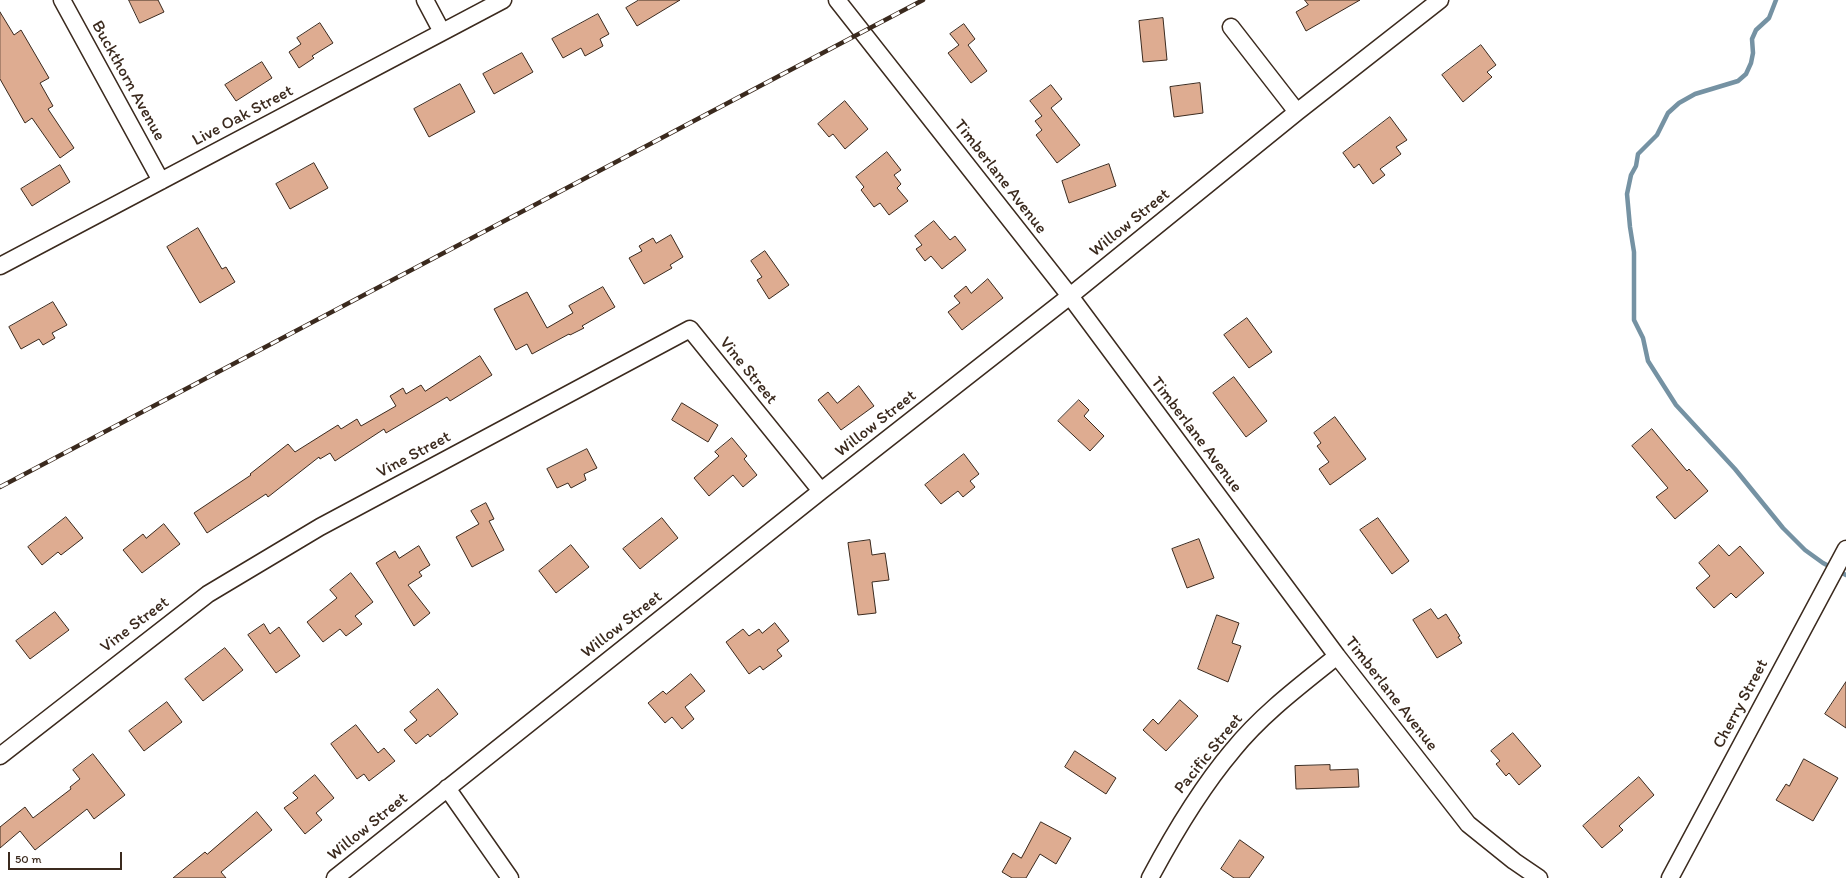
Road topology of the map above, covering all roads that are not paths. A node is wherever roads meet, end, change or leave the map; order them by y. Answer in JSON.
{"nodes":[{"id":1,"x":62,"y":0,"type":"edge"},
{"id":2,"x":425,"y":0,"type":"edge"},
{"id":3,"x":503,"y":0,"type":"edge"},
{"id":4,"x":837,"y":0,"type":"edge"},
{"id":5,"x":1440,"y":0,"type":"edge"},
{"id":6,"x":1231,"y":27,"type":"dead end"},
{"id":7,"x":442,"y":32,"type":"junction"},
{"id":8,"x":1297,"y":112,"type":"junction"},
{"id":9,"x":161,"y":181,"type":"junction"},
{"id":10,"x":0,"y":266,"type":"edge"},
{"id":11,"x":1070,"y":296,"type":"junction"},
{"id":12,"x":821,"y":491,"type":"junction"},
{"id":13,"x":1846,"y":548,"type":"edge"},
{"id":14,"x":1337,"y":656,"type":"junction"},
{"id":15,"x":0,"y":756,"type":"edge"},
{"id":16,"x":447,"y":788,"type":"junction"},
{"id":17,"x":335,"y":878,"type":"edge"},
{"id":18,"x":510,"y":878,"type":"edge"},
{"id":19,"x":1150,"y":878,"type":"edge"},
{"id":20,"x":1540,"y":878,"type":"edge"},
{"id":21,"x":1670,"y":878,"type":"edge"}],
"edges":[{"from":1,"to":9,"type":"street","name":"Buckthorn Avenue"},
{"from":2,"to":7,"type":"street"},
{"from":3,"to":7,"type":"street","name":"Live Oak Street"},
{"from":4,"to":11,"type":"street","name":"Timberlane Avenue"},
{"from":5,"to":8,"type":"street","name":"Willow Street"},
{"from":6,"to":8,"type":"street"},
{"from":7,"to":9,"type":"street","name":"Live Oak Street"},
{"from":8,"to":11,"type":"street","name":"Willow Street"},
{"from":9,"to":10,"type":"street","name":"Live Oak Street"},
{"from":11,"to":12,"type":"street","name":"Willow Street"},
{"from":11,"to":14,"type":"street","name":"Timberlane Avenue"},
{"from":12,"to":15,"type":"street","name":"Vine Street"},
{"from":12,"to":16,"type":"street","name":"Willow Street"},
{"from":13,"to":21,"type":"street","name":"Cherry Street"},
{"from":14,"to":19,"type":"street","name":"Pacific Street"},
{"from":14,"to":20,"type":"street","name":"Timberlane Avenue"},
{"from":16,"to":17,"type":"street","name":"Willow Street"},
{"from":16,"to":18,"type":"street"}]}
